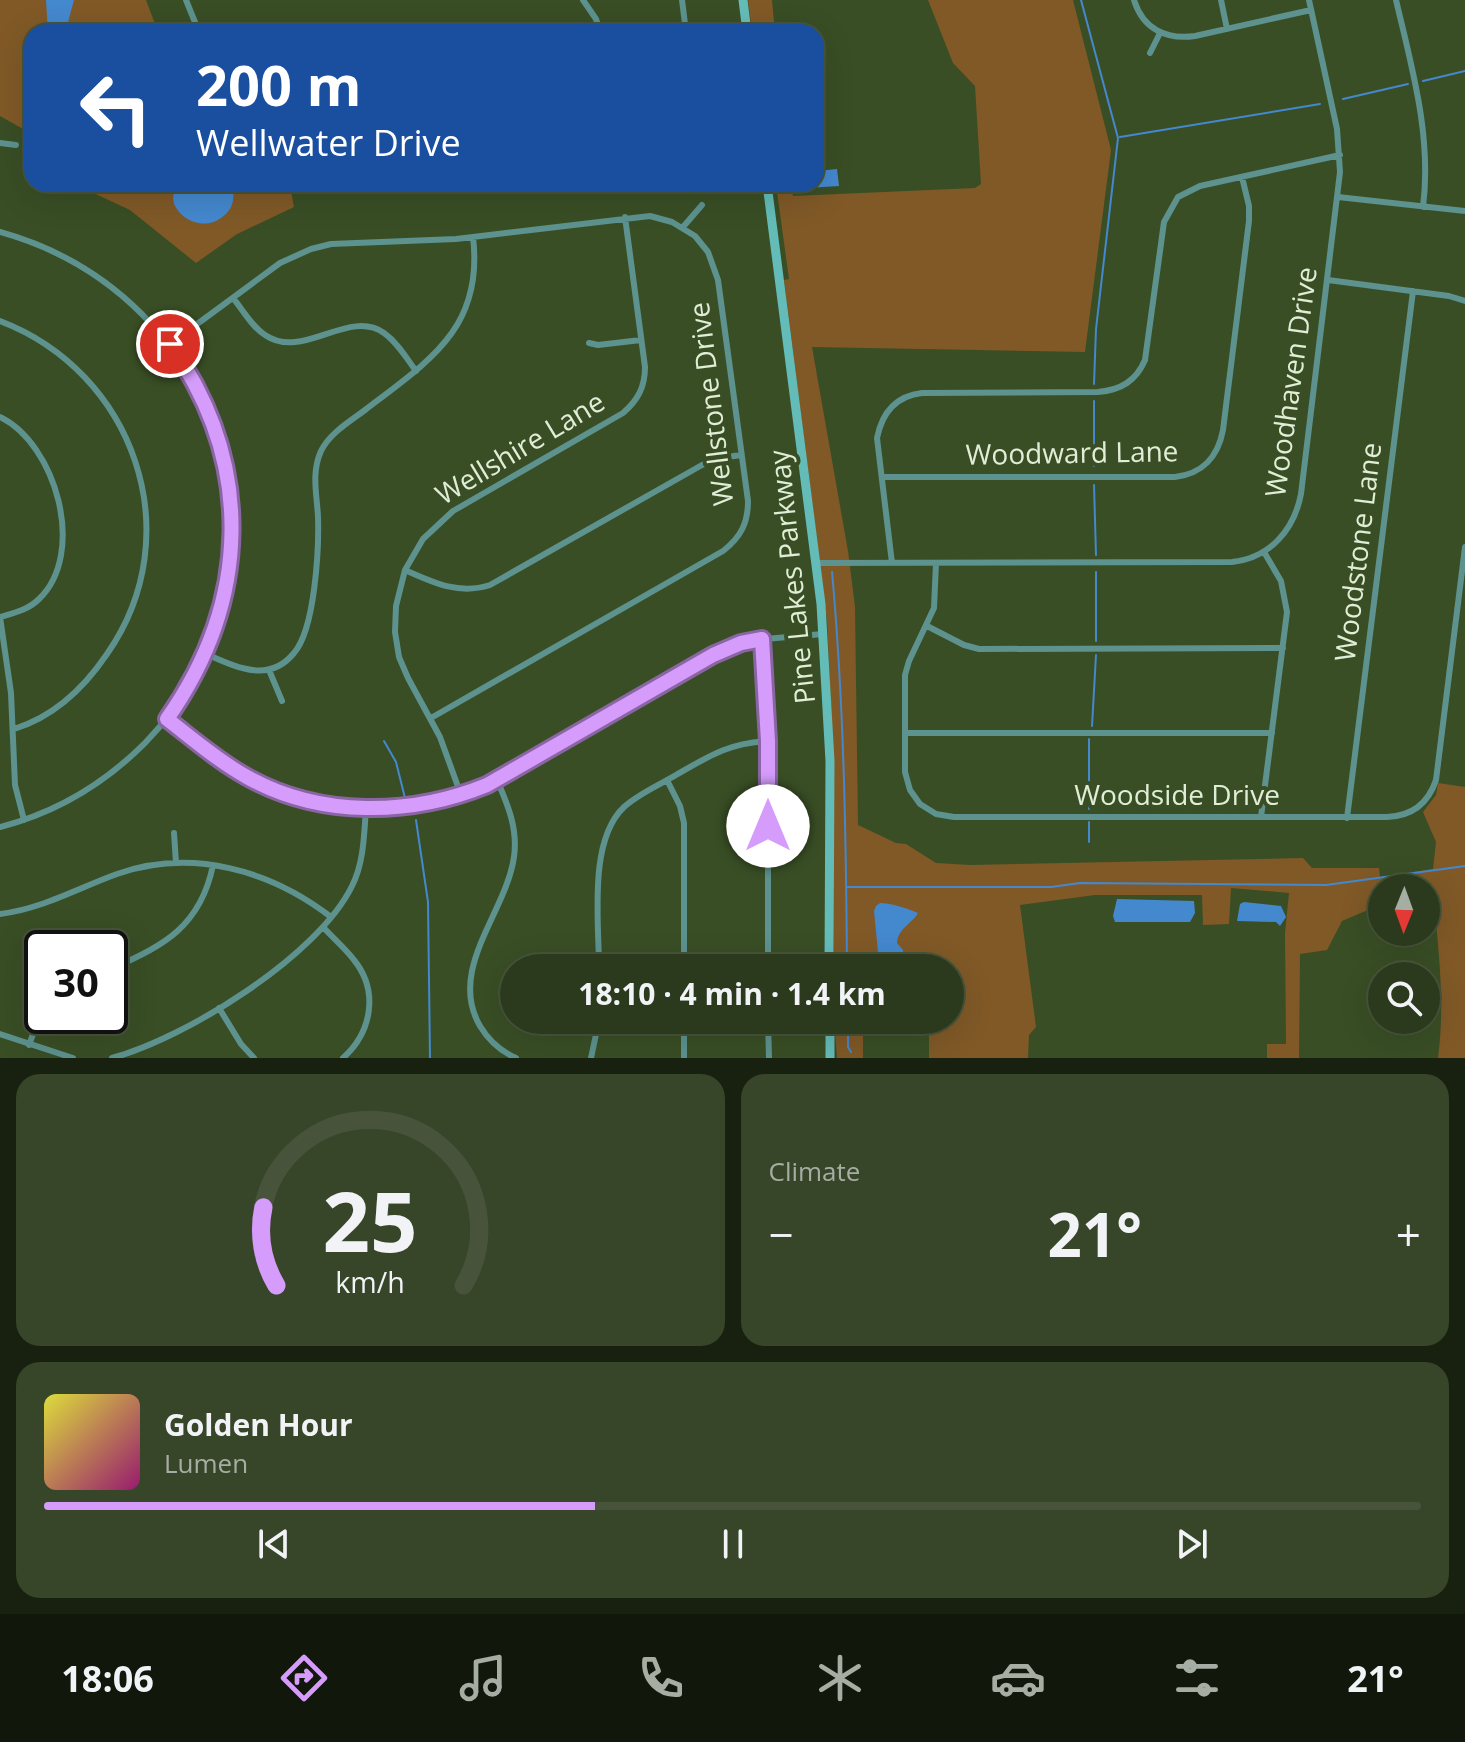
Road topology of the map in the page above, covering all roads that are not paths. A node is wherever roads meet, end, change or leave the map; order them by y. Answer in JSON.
{"nodes":[{"id":1,"x":186,"y":0,"type":"edge"},
{"id":2,"x":583,"y":0,"type":"edge"},
{"id":3,"x":682,"y":0,"type":"edge"},
{"id":4,"x":743,"y":0,"type":"edge"},
{"id":5,"x":1134,"y":0,"type":"edge"},
{"id":6,"x":1221,"y":0,"type":"edge"},
{"id":7,"x":1309,"y":0,"type":"edge"},
{"id":8,"x":1396,"y":0,"type":"edge"},
{"id":9,"x":1311,"y":10,"type":"junction"},
{"id":10,"x":196,"y":24,"type":"edge"},
{"id":11,"x":598,"y":24,"type":"edge"},
{"id":12,"x":685,"y":24,"type":"edge"},
{"id":13,"x":746,"y":24,"type":"edge"},
{"id":14,"x":1227,"y":29,"type":"junction"},
{"id":15,"x":1160,"y":33,"type":"junction"},
{"id":16,"x":1150,"y":53,"type":"dead end"},
{"id":17,"x":0,"y":143,"type":"edge"},
{"id":18,"x":16,"y":145,"type":"dead end"},
{"id":19,"x":1340,"y":155,"type":"junction"},
{"id":20,"x":1242,"y":177,"type":"junction"},
{"id":21,"x":768,"y":192,"type":"edge"},
{"id":22,"x":1338,"y":197,"type":"junction"},
{"id":23,"x":702,"y":205,"type":"dead end"},
{"id":24,"x":1423,"y":207,"type":"junction"},
{"id":25,"x":1465,"y":211,"type":"edge"},
{"id":26,"x":625,"y":217,"type":"junction"},
{"id":27,"x":683,"y":227,"type":"junction"},
{"id":28,"x":0,"y":232,"type":"edge"},
{"id":29,"x":473,"y":237,"type":"junction"},
{"id":30,"x":1328,"y":280,"type":"junction"},
{"id":31,"x":1413,"y":291,"type":"junction"},
{"id":32,"x":233,"y":298,"type":"junction"},
{"id":33,"x":1465,"y":301,"type":"edge"},
{"id":34,"x":0,"y":321,"type":"edge"},
{"id":35,"x":641,"y":340,"type":"junction"},
{"id":36,"x":589,"y":343,"type":"dead end"},
{"id":37,"x":170,"y":344,"type":"junction"},
{"id":38,"x":416,"y":371,"type":"junction"},
{"id":39,"x":0,"y":417,"type":"edge"},
{"id":40,"x":741,"y":455,"type":"junction"},
{"id":41,"x":882,"y":477,"type":"junction"},
{"id":42,"x":1465,"y":547,"type":"edge"},
{"id":43,"x":1264,"y":552,"type":"junction"},
{"id":44,"x":817,"y":563,"type":"junction"},
{"id":45,"x":892,"y":563,"type":"junction"},
{"id":46,"x":936,"y":563,"type":"junction"},
{"id":47,"x":405,"y":570,"type":"junction"},
{"id":48,"x":0,"y":617,"type":"edge"},
{"id":49,"x":927,"y":626,"type":"junction"},
{"id":50,"x":823,"y":634,"type":"junction"},
{"id":51,"x":762,"y":639,"type":"junction"},
{"id":52,"x":1283,"y":648,"type":"junction"},
{"id":53,"x":206,"y":654,"type":"junction"},
{"id":54,"x":269,"y":670,"type":"junction"},
{"id":55,"x":282,"y":701,"type":"dead end"},
{"id":56,"x":431,"y":718,"type":"junction"},
{"id":57,"x":167,"y":719,"type":"junction"},
{"id":58,"x":14,"y":729,"type":"junction"},
{"id":59,"x":905,"y":733,"type":"junction"},
{"id":60,"x":1272,"y":733,"type":"junction"},
{"id":61,"x":768,"y":741,"type":"junction"},
{"id":62,"x":497,"y":780,"type":"junction"},
{"id":63,"x":667,"y":780,"type":"junction"},
{"id":64,"x":461,"y":795,"type":"junction"},
{"id":65,"x":366,"y":808,"type":"junction"},
{"id":66,"x":1261,"y":817,"type":"junction"},
{"id":67,"x":1347,"y":818,"type":"junction"},
{"id":68,"x":24,"y":820,"type":"junction"},
{"id":69,"x":0,"y":827,"type":"edge"},
{"id":70,"x":174,"y":833,"type":"dead end"},
{"id":71,"x":176,"y":863,"type":"junction"},
{"id":72,"x":213,"y":865,"type":"junction"},
{"id":73,"x":0,"y":914,"type":"edge"},
{"id":74,"x":331,"y":917,"type":"junction"},
{"id":75,"x":323,"y":927,"type":"junction"},
{"id":76,"x":599,"y":954,"type":"edge"},
{"id":77,"x":684,"y":954,"type":"edge"},
{"id":78,"x":768,"y":954,"type":"edge"},
{"id":79,"x":829,"y":954,"type":"edge"},
{"id":80,"x":128,"y":960,"type":"edge"},
{"id":81,"x":219,"y":1008,"type":"junction"},
{"id":82,"x":0,"y":1034,"type":"edge"},
{"id":83,"x":33,"y":1034,"type":"edge"},
{"id":84,"x":598,"y":1034,"type":"edge"},
{"id":85,"x":684,"y":1034,"type":"edge"},
{"id":86,"x":768,"y":1034,"type":"edge"},
{"id":87,"x":830,"y":1034,"type":"edge"},
{"id":88,"x":29,"y":1045,"type":"junction"},
{"id":89,"x":73,"y":1058,"type":"edge"},
{"id":90,"x":112,"y":1058,"type":"edge"},
{"id":91,"x":254,"y":1058,"type":"edge"},
{"id":92,"x":343,"y":1058,"type":"edge"},
{"id":93,"x":516,"y":1058,"type":"edge"},
{"id":94,"x":591,"y":1058,"type":"edge"},
{"id":95,"x":684,"y":1058,"type":"edge"},
{"id":96,"x":769,"y":1058,"type":"edge"},
{"id":97,"x":830,"y":1058,"type":"edge"}],
"edges":[{"from":1,"to":10,"type":"street"},
{"from":2,"to":11,"type":"street"},
{"from":3,"to":12,"type":"street"},
{"from":4,"to":13,"type":"street"},
{"from":5,"to":15,"type":"street"},
{"from":6,"to":14,"type":"street"},
{"from":7,"to":9,"type":"street","name":"Woodhaven Drive"},
{"from":8,"to":24,"type":"street"},
{"from":9,"to":14,"type":"street"},
{"from":9,"to":19,"type":"street","name":"Woodhaven Drive"},
{"from":14,"to":15,"type":"street"},
{"from":15,"to":16,"type":"street"},
{"from":17,"to":18,"type":"street"},
{"from":19,"to":20,"type":"street"},
{"from":19,"to":22,"type":"street","name":"Woodhaven Drive"},
{"from":20,"to":41,"type":"street"},
{"from":20,"to":41,"type":"street","name":"Woodward Lane"},
{"from":21,"to":44,"type":"street","name":"Pine Lakes Parkway"},
{"from":22,"to":24,"type":"street"},
{"from":22,"to":30,"type":"street","name":"Woodhaven Drive"},
{"from":23,"to":27,"type":"street"},
{"from":24,"to":25,"type":"street"},
{"from":26,"to":27,"type":"street"},
{"from":26,"to":29,"type":"street"},
{"from":26,"to":35,"type":"street","name":"Wellshire Lane"},
{"from":27,"to":40,"type":"street","name":"Wellstone Drive"},
{"from":28,"to":37,"type":"street"},
{"from":29,"to":32,"type":"street"},
{"from":29,"to":38,"type":"street"},
{"from":30,"to":31,"type":"street"},
{"from":30,"to":43,"type":"street","name":"Woodhaven Drive"},
{"from":31,"to":33,"type":"street"},
{"from":31,"to":67,"type":"street","name":"Woodstone Lane"},
{"from":32,"to":37,"type":"street"},
{"from":32,"to":38,"type":"street"},
{"from":34,"to":58,"type":"street"},
{"from":35,"to":36,"type":"street"},
{"from":35,"to":47,"type":"street","name":"Wellshire Lane"},
{"from":37,"to":53,"type":"street"},
{"from":38,"to":54,"type":"street"},
{"from":39,"to":48,"type":"street"},
{"from":40,"to":47,"type":"street"},
{"from":40,"to":56,"type":"street","name":"Wellstone Drive"},
{"from":41,"to":45,"type":"street"},
{"from":42,"to":67,"type":"street","name":"Woodside Drive"},
{"from":43,"to":46,"type":"street"},
{"from":43,"to":52,"type":"street"},
{"from":44,"to":45,"type":"street"},
{"from":44,"to":50,"type":"street","name":"Pine Lakes Parkway"},
{"from":45,"to":46,"type":"street"},
{"from":46,"to":49,"type":"street","name":"Woodside Drive"},
{"from":47,"to":56,"type":"street","name":"Wellshire Lane"},
{"from":48,"to":58,"type":"street"},
{"from":49,"to":52,"type":"street"},
{"from":49,"to":59,"type":"street","name":"Woodside Drive"},
{"from":50,"to":51,"type":"street"},
{"from":50,"to":79,"type":"street","name":"Pine Lakes Parkway"},
{"from":51,"to":61,"type":"street"},
{"from":51,"to":62,"type":"street"},
{"from":52,"to":60,"type":"street"},
{"from":53,"to":54,"type":"street"},
{"from":53,"to":57,"type":"street"},
{"from":54,"to":55,"type":"street"},
{"from":56,"to":64,"type":"street","name":"Wellshire Lane"},
{"from":57,"to":65,"type":"street"},
{"from":57,"to":68,"type":"street"},
{"from":58,"to":68,"type":"street"},
{"from":59,"to":60,"type":"street"},
{"from":59,"to":66,"type":"street","name":"Woodside Drive"},
{"from":60,"to":66,"type":"street"},
{"from":61,"to":63,"type":"street"},
{"from":61,"to":78,"type":"street"},
{"from":62,"to":64,"type":"street"},
{"from":62,"to":93,"type":"street"},
{"from":63,"to":76,"type":"street"},
{"from":63,"to":77,"type":"street"},
{"from":64,"to":65,"type":"street"},
{"from":65,"to":74,"type":"street"},
{"from":66,"to":67,"type":"street","name":"Woodside Drive"},
{"from":68,"to":69,"type":"street"},
{"from":70,"to":71,"type":"street"},
{"from":71,"to":72,"type":"street"},
{"from":71,"to":73,"type":"street"},
{"from":72,"to":74,"type":"street"},
{"from":72,"to":80,"type":"street"},
{"from":74,"to":75,"type":"street"},
{"from":75,"to":81,"type":"street"},
{"from":75,"to":92,"type":"street"},
{"from":81,"to":90,"type":"street"},
{"from":81,"to":91,"type":"street"},
{"from":82,"to":88,"type":"street"},
{"from":83,"to":88,"type":"street"},
{"from":84,"to":94,"type":"street"},
{"from":85,"to":95,"type":"street"},
{"from":86,"to":96,"type":"street"},
{"from":87,"to":97,"type":"street"},
{"from":88,"to":89,"type":"street"}]}
